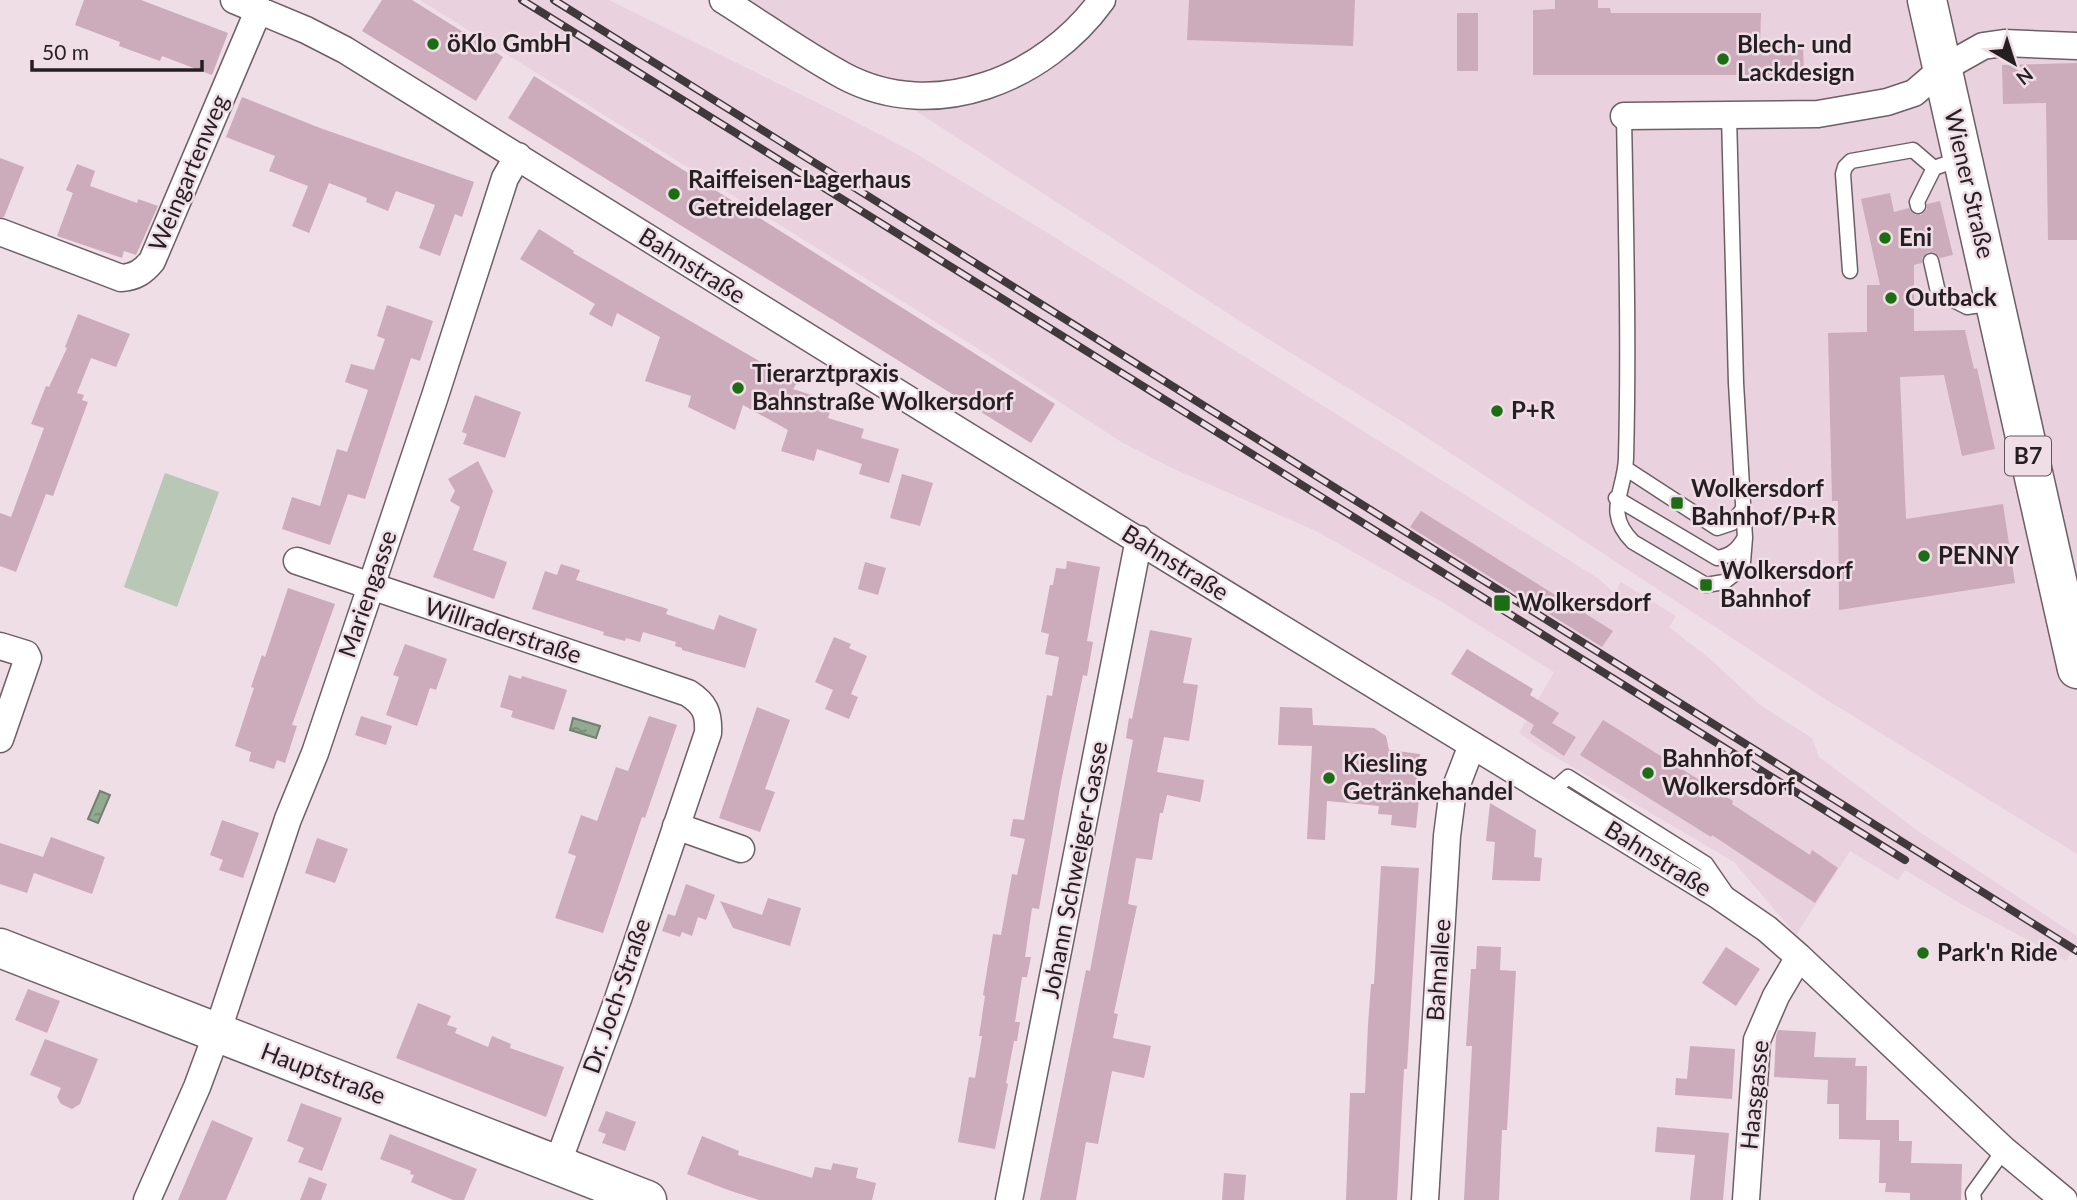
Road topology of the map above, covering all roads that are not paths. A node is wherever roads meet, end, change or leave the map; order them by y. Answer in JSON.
{"nodes":[{"id":1,"x":234,"y":0,"type":"edge"},
{"id":2,"x":723,"y":0,"type":"edge"},
{"id":3,"x":1102,"y":0,"type":"edge"},
{"id":4,"x":1927,"y":0,"type":"edge"},
{"id":5,"x":259,"y":9,"type":"junction"},
{"id":6,"x":2077,"y":46,"type":"edge"},
{"id":7,"x":1942,"y":69,"type":"junction"},
{"id":8,"x":1624,"y":116,"type":"joint"},
{"id":9,"x":1730,"y":116,"type":"junction"},
{"id":10,"x":517,"y":156,"type":"junction"},
{"id":11,"x":1948,"y":163,"type":"junction"},
{"id":12,"x":1918,"y":206,"type":"dead end"},
{"id":13,"x":0,"y":232,"type":"edge"},
{"id":14,"x":1931,"y":261,"type":"dead end"},
{"id":15,"x":1850,"y":271,"type":"dead end"},
{"id":16,"x":1996,"y":303,"type":"junction"},
{"id":17,"x":1625,"y":468,"type":"junction"},
{"id":18,"x":1616,"y":498,"type":"junction"},
{"id":19,"x":1743,"y":509,"type":"junction"},
{"id":20,"x":1745,"y":538,"type":"junction"},
{"id":21,"x":1139,"y":539,"type":"junction"},
{"id":22,"x":297,"y":561,"type":"dead end"},
{"id":23,"x":370,"y":587,"type":"junction"},
{"id":24,"x":0,"y":646,"type":"edge"},
{"id":25,"x":2077,"y":669,"type":"edge"},
{"id":26,"x":706,"y":708,"type":"joint"},
{"id":27,"x":0,"y":739,"type":"edge"},
{"id":28,"x":1472,"y":744,"type":"junction"},
{"id":29,"x":676,"y":825,"type":"junction"},
{"id":30,"x":741,"y":849,"type":"dead end"},
{"id":31,"x":0,"y":947,"type":"edge"},
{"id":32,"x":1799,"y":957,"type":"junction"},
{"id":33,"x":217,"y":1033,"type":"junction"},
{"id":34,"x":2004,"y":1150,"type":"junction"},
{"id":35,"x":557,"y":1165,"type":"junction"},
{"id":36,"x":597,"y":1191,"type":"edge"},
{"id":37,"x":147,"y":1200,"type":"edge"},
{"id":38,"x":647,"y":1200,"type":"edge"},
{"id":39,"x":1009,"y":1200,"type":"edge"},
{"id":40,"x":1425,"y":1200,"type":"edge"},
{"id":41,"x":1746,"y":1200,"type":"edge"},
{"id":42,"x":1974,"y":1200,"type":"edge"},
{"id":43,"x":2064,"y":1200,"type":"edge"}],
"edges":[{"from":1,"to":5,"type":"street","name":"Bahnstraße"},
{"from":2,"to":3,"type":"street"},
{"from":4,"to":7,"type":"main road","name":"Wiener Straße","number":"B7"},
{"from":5,"to":10,"type":"street","name":"Bahnstraße"},
{"from":5,"to":13,"type":"street","name":"Weingartenweg"},
{"from":6,"to":7,"type":"street"},
{"from":7,"to":9,"type":"street","name":"Wiener Straße"},
{"from":7,"to":11,"type":"main road","name":"Wiener Straße","number":"B7"},
{"from":8,"to":9,"type":"street","name":"Wiener Straße"},
{"from":8,"to":17,"type":"lane"},
{"from":9,"to":19,"type":"lane"},
{"from":10,"to":21,"type":"street","name":"Bahnstraße"},
{"from":10,"to":23,"type":"street","name":"Mariengasse"},
{"from":11,"to":12,"type":"lane"},
{"from":11,"to":15,"type":"lane"},
{"from":11,"to":16,"type":"main road","name":"Wiener Straße","number":"B7"},
{"from":14,"to":16,"type":"lane"},
{"from":16,"to":25,"type":"main road","name":"Wiener Straße","number":"B7"},
{"from":17,"to":18,"type":"lane"},
{"from":17,"to":19,"type":"lane"},
{"from":18,"to":20,"type":"lane"},
{"from":18,"to":20,"type":"lane"},
{"from":19,"to":20,"type":"lane"},
{"from":21,"to":28,"type":"street","name":"Bahnstraße"},
{"from":21,"to":39,"type":"street","name":"Johann Schweiger-Gasse"},
{"from":22,"to":23,"type":"street","name":"Willraderstraße"},
{"from":23,"to":26,"type":"street","name":"Willraderstraße"},
{"from":23,"to":33,"type":"street","name":"Mariengasse"},
{"from":24,"to":27,"type":"street"},
{"from":26,"to":29,"type":"street","name":"Dr. Joch-Straße"},
{"from":28,"to":32,"type":"street","name":"Bahnstraße"},
{"from":28,"to":40,"type":"street","name":"Bahnallee"},
{"from":29,"to":30,"type":"street"},
{"from":29,"to":35,"type":"street","name":"Dr. Joch-Straße"},
{"from":31,"to":33,"type":"main road","name":"Hauptstraße"},
{"from":32,"to":34,"type":"street","name":"Bahnstraße"},
{"from":32,"to":41,"type":"street","name":"Haasgasse"},
{"from":33,"to":35,"type":"main road","name":"Hauptstraße"},
{"from":33,"to":37,"type":"street","name":"Mariengasse"},
{"from":34,"to":42,"type":"lane"},
{"from":34,"to":43,"type":"street","name":"Bahnstraße"},
{"from":35,"to":36,"type":"main road","name":"Hauptstraße"},
{"from":36,"to":38,"type":"main road","name":"Hauptstraße"}]}
